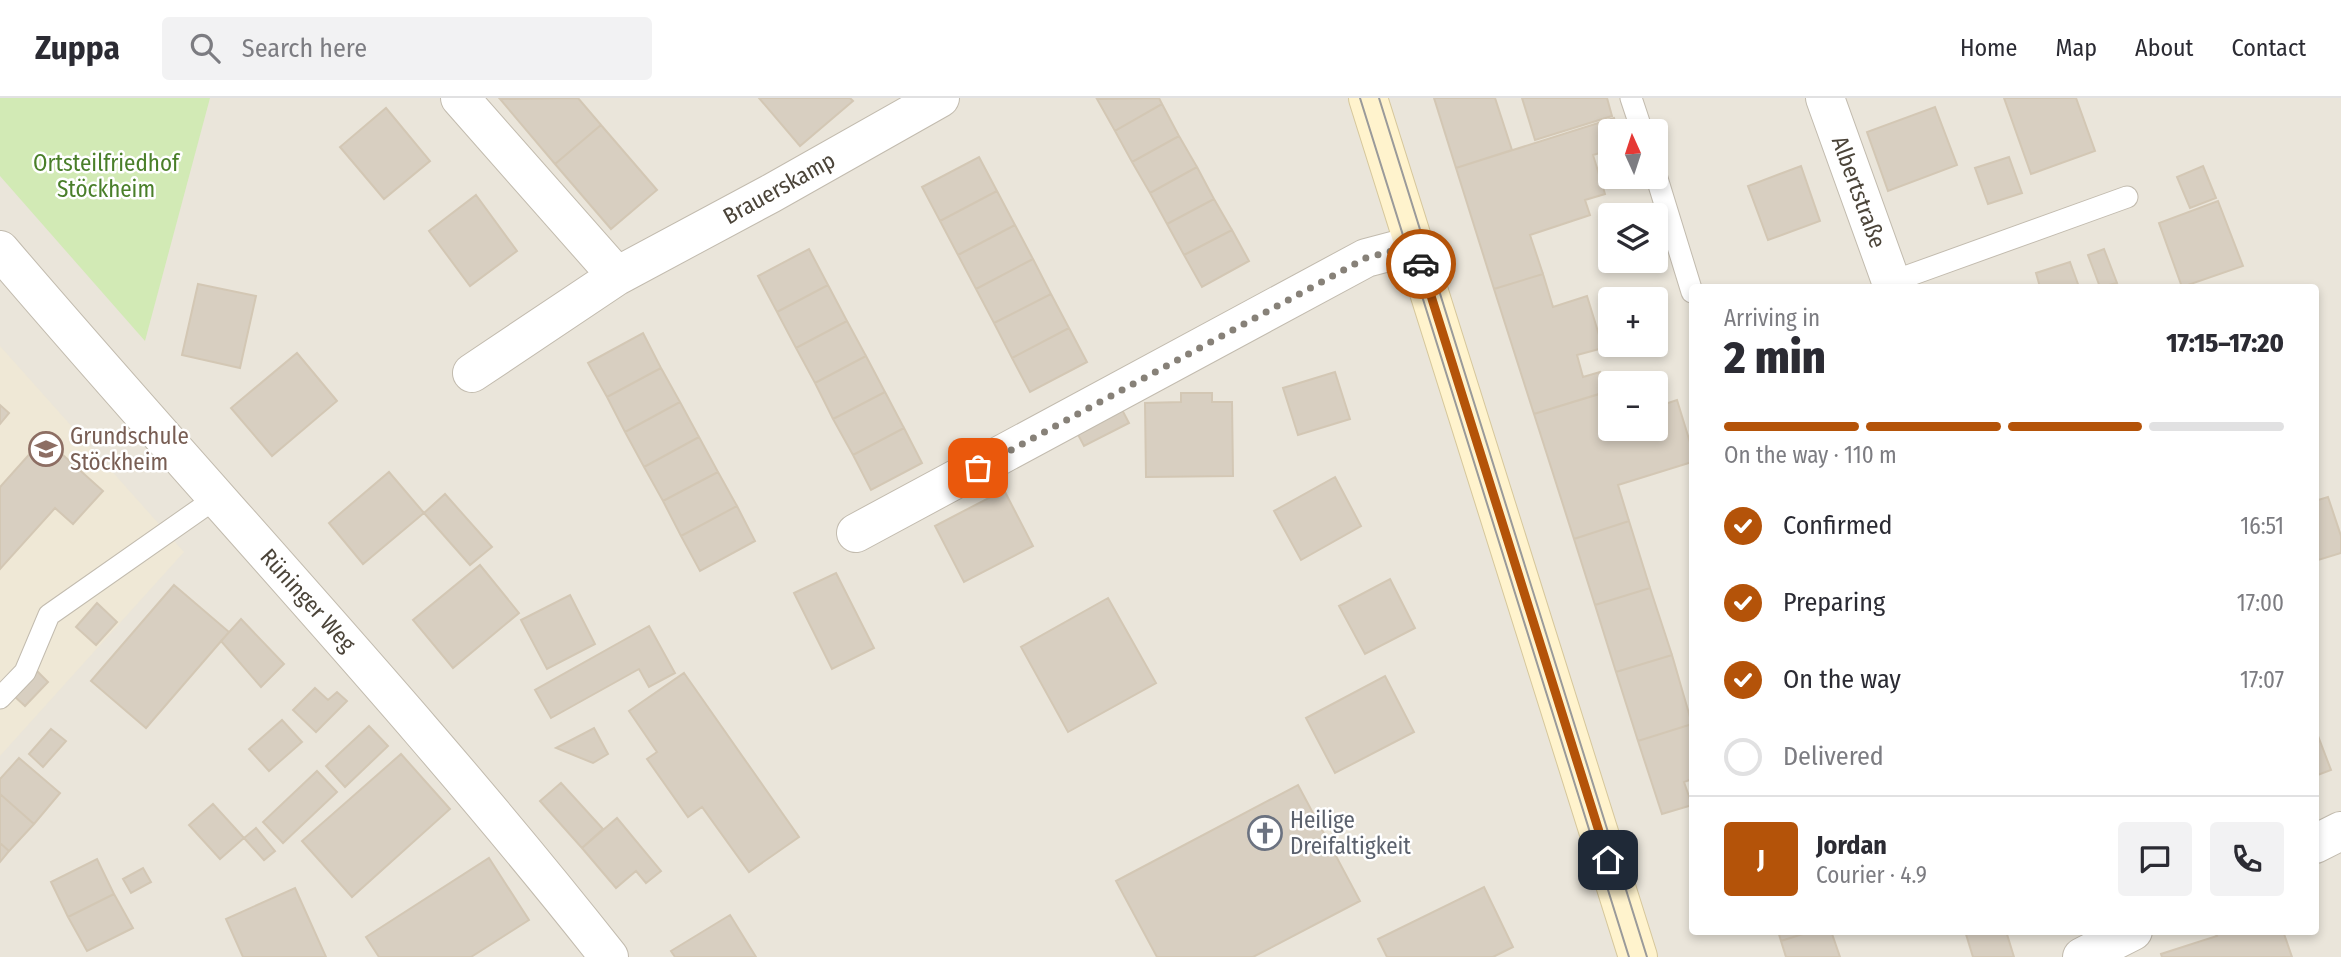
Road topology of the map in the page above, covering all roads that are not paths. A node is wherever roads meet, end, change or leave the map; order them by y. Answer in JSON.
{"nodes":[{"id":1,"x":460,"y":98,"type":"edge"},
{"id":2,"x":940,"y":98,"type":"edge"},
{"id":3,"x":1368,"y":98,"type":"edge"},
{"id":4,"x":1631,"y":98,"type":"edge"},
{"id":5,"x":1825,"y":98,"type":"edge"},
{"id":6,"x":1638,"y":119,"type":"edge"},
{"id":7,"x":1660,"y":189,"type":"edge"},
{"id":8,"x":2126,"y":197,"type":"dead end"},
{"id":9,"x":1415,"y":245,"type":"junction"},
{"id":10,"x":0,"y":250,"type":"edge"},
{"id":11,"x":617,"y":276,"type":"junction"},
{"id":12,"x":1690,"y":284,"type":"edge"},
{"id":13,"x":1892,"y":284,"type":"edge"},
{"id":14,"x":472,"y":373,"type":"dead end"},
{"id":15,"x":216,"y":498,"type":"junction"},
{"id":16,"x":856,"y":533,"type":"dead end"},
{"id":17,"x":0,"y":698,"type":"edge"},
{"id":18,"x":2341,"y":831,"type":"edge"},
{"id":19,"x":2319,"y":842,"type":"edge"},
{"id":20,"x":2124,"y":939,"type":"edge"},
{"id":21,"x":609,"y":957,"type":"edge"},
{"id":22,"x":1638,"y":957,"type":"edge"},
{"id":23,"x":2082,"y":957,"type":"edge"}],
"edges":[{"from":1,"to":11,"type":"street"},
{"from":2,"to":11,"type":"street","name":"Brauerskamp"},
{"from":3,"to":9,"type":"street"},
{"from":4,"to":6,"type":"lane"},
{"from":5,"to":13,"type":"street","name":"Albertstraße"},
{"from":7,"to":12,"type":"lane"},
{"from":8,"to":13,"type":"lane"},
{"from":9,"to":16,"type":"street"},
{"from":9,"to":22,"type":"street"},
{"from":10,"to":15,"type":"street","name":"Rüninger Weg"},
{"from":11,"to":14,"type":"street","name":"Brauerskamp"},
{"from":15,"to":17,"type":"lane"},
{"from":15,"to":21,"type":"street","name":"Rüninger Weg"},
{"from":18,"to":19,"type":"street"},
{"from":20,"to":23,"type":"street"}]}
